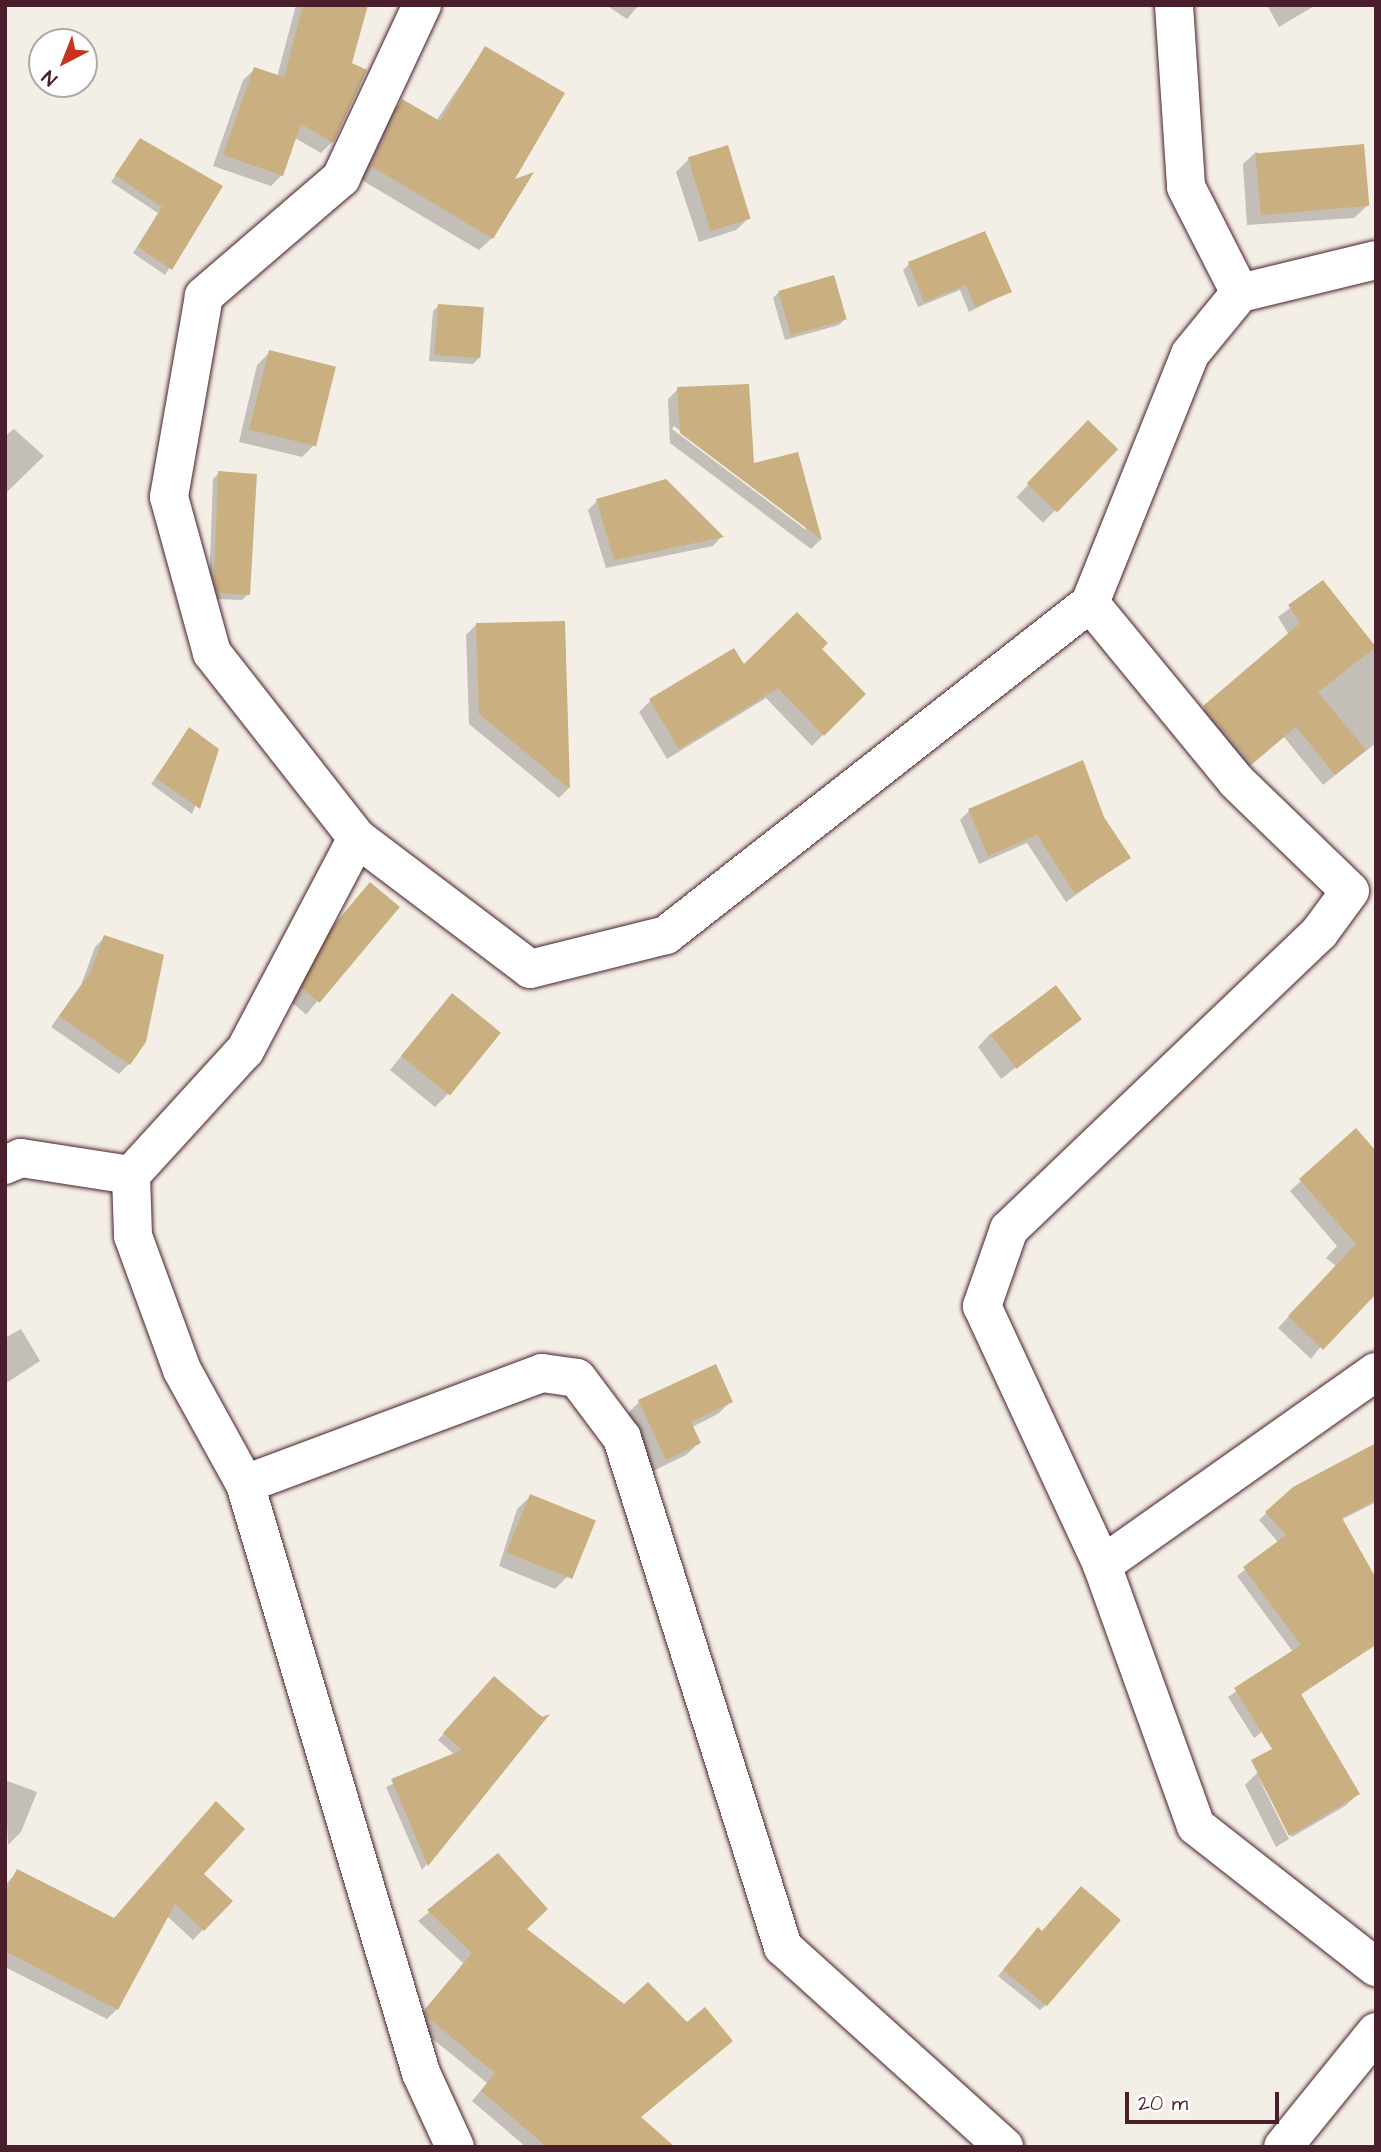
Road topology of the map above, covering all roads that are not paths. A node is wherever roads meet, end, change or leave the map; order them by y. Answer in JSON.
{"nodes":[{"id":1,"x":422,"y":5,"type":"edge"},
{"id":2,"x":1174,"y":5,"type":"edge"},
{"id":3,"x":1376,"y":260,"type":"edge"},
{"id":4,"x":1240,"y":293,"type":"junction"},
{"id":5,"x":1090,"y":603,"type":"junction"},
{"id":6,"x":357,"y":838,"type":"junction"},
{"id":7,"x":5,"y":1165,"type":"edge"},
{"id":8,"x":131,"y":1175,"type":"junction"},
{"id":9,"x":1376,"y":1372,"type":"edge"},
{"id":10,"x":245,"y":1484,"type":"junction"},
{"id":11,"x":1102,"y":1565,"type":"junction"},
{"id":12,"x":1376,"y":1966,"type":"edge"},
{"id":13,"x":1376,"y":2032,"type":"edge"},
{"id":14,"x":455,"y":2147,"type":"edge"},
{"id":15,"x":1004,"y":2147,"type":"edge"},
{"id":16,"x":1283,"y":2147,"type":"edge"}],
"edges":[{"from":1,"to":6,"type":"street"},
{"from":2,"to":4,"type":"street"},
{"from":3,"to":4,"type":"street"},
{"from":4,"to":5,"type":"street"},
{"from":5,"to":6,"type":"street"},
{"from":5,"to":11,"type":"street"},
{"from":6,"to":8,"type":"street"},
{"from":7,"to":8,"type":"street"},
{"from":8,"to":10,"type":"street"},
{"from":9,"to":11,"type":"street"},
{"from":10,"to":14,"type":"street"},
{"from":10,"to":15,"type":"street"},
{"from":11,"to":12,"type":"street"},
{"from":13,"to":16,"type":"street"}]}
